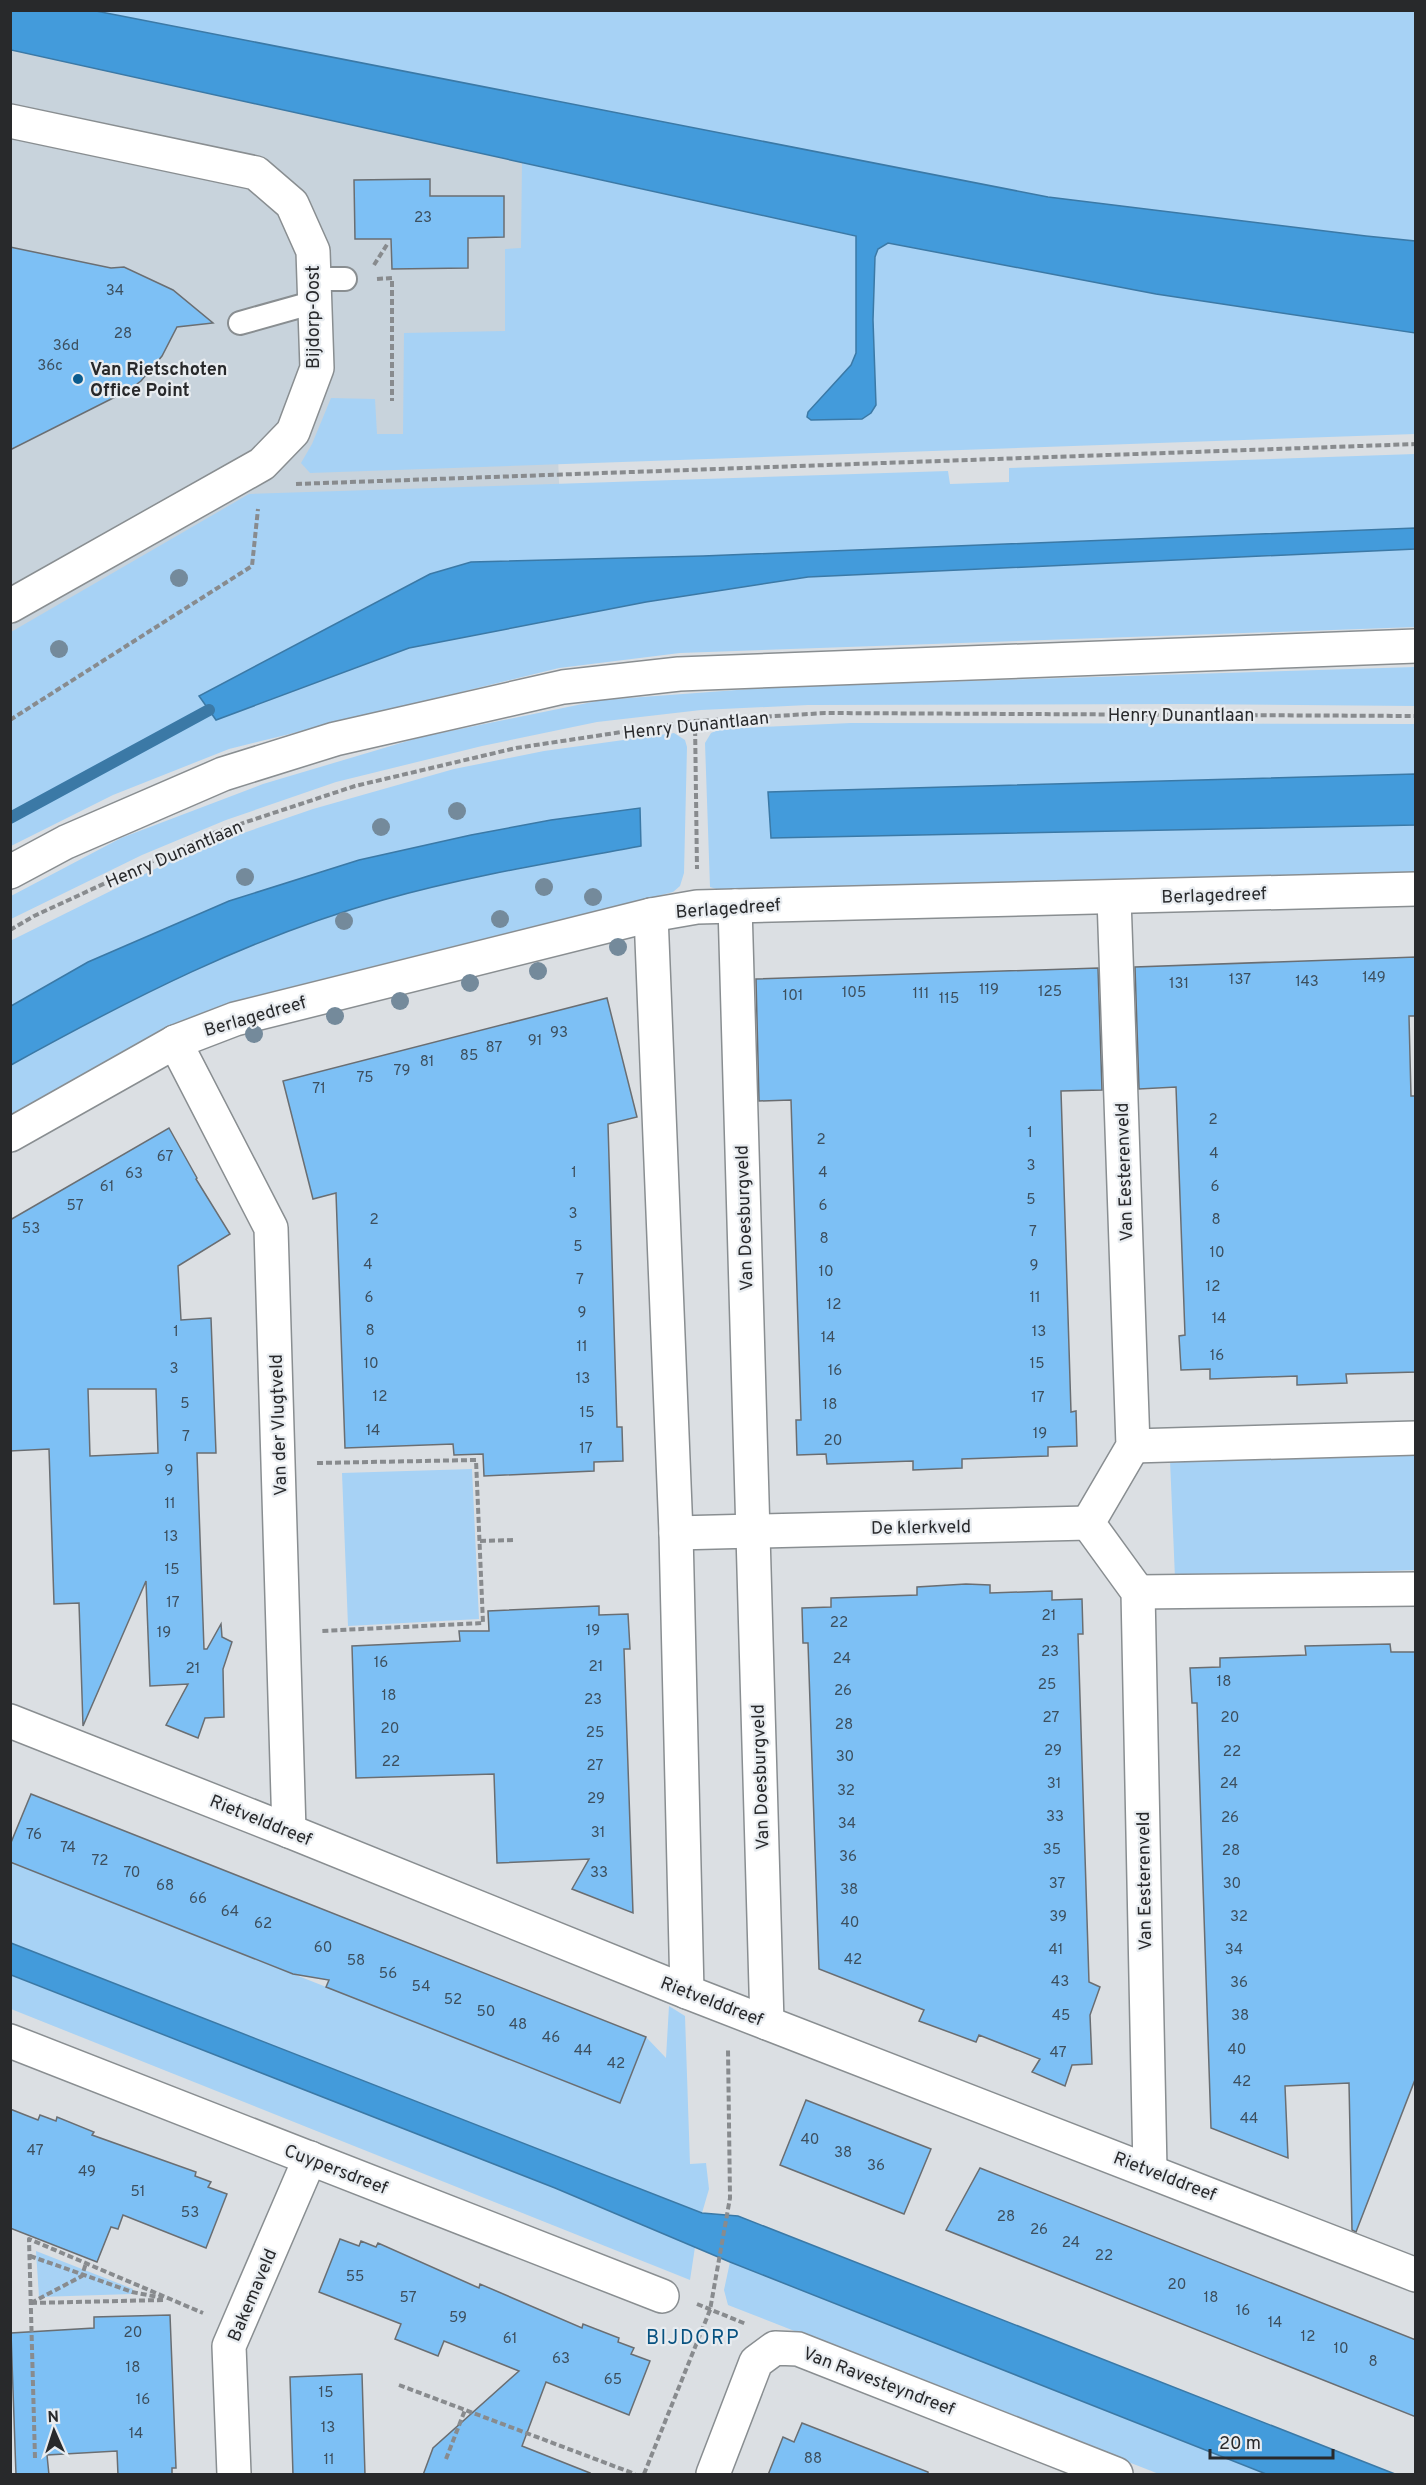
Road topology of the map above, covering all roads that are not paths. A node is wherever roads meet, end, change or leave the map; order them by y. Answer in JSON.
{"nodes":[{"id":1,"x":10,"y":121,"type":"edge"},
{"id":2,"x":335,"y":285,"type":"junction"},
{"id":3,"x":240,"y":323,"type":"dead end"},
{"id":4,"x":10,"y":606,"type":"edge"},
{"id":5,"x":1416,"y":646,"type":"edge"},
{"id":6,"x":10,"y":872,"type":"edge"},
{"id":7,"x":1416,"y":889,"type":"edge"},
{"id":8,"x":1114,"y":898,"type":"junction"},
{"id":9,"x":735,"y":906,"type":"junction"},
{"id":10,"x":651,"y":915,"type":"junction"},
{"id":11,"x":175,"y":1042,"type":"junction"},
{"id":12,"x":10,"y":1136,"type":"edge"},
{"id":13,"x":1416,"y":1438,"type":"edge"},
{"id":14,"x":1133,"y":1446,"type":"junction"},
{"id":15,"x":1088,"y":1523,"type":"junction"},
{"id":16,"x":753,"y":1531,"type":"junction"},
{"id":17,"x":676,"y":1533,"type":"junction"},
{"id":18,"x":1416,"y":1589,"type":"edge"},
{"id":19,"x":1138,"y":1592,"type":"junction"},
{"id":20,"x":10,"y":1721,"type":"edge"},
{"id":21,"x":289,"y":1831,"type":"junction"},
{"id":22,"x":687,"y":1992,"type":"junction"},
{"id":23,"x":766,"y":2023,"type":"junction"},
{"id":24,"x":10,"y":2041,"type":"edge"},
{"id":25,"x":310,"y":2158,"type":"junction"},
{"id":26,"x":1150,"y":2170,"type":"junction"},
{"id":27,"x":1416,"y":2275,"type":"edge"},
{"id":28,"x":662,"y":2296,"type":"dead end"},
{"id":29,"x":234,"y":2475,"type":"edge"},
{"id":30,"x":713,"y":2475,"type":"edge"},
{"id":31,"x":1116,"y":2475,"type":"edge"}],
"edges":[{"from":1,"to":2,"type":"street","name":"Bijdorp-Oost"},
{"from":2,"to":3,"type":"lane"},
{"from":2,"to":4,"type":"street","name":"Bijdorp-Oost"},
{"from":5,"to":6,"type":"street"},
{"from":7,"to":8,"type":"street","name":"Berlagedreef"},
{"from":8,"to":9,"type":"street","name":"Berlagedreef"},
{"from":8,"to":14,"type":"street","name":"Van Eesterenveld"},
{"from":9,"to":10,"type":"street","name":"Berlagedreef"},
{"from":9,"to":16,"type":"street","name":"Van Doesburgveld"},
{"from":10,"to":11,"type":"street","name":"Berlagedreef"},
{"from":10,"to":17,"type":"street"},
{"from":11,"to":12,"type":"street","name":"Berlagedreef"},
{"from":11,"to":21,"type":"street","name":"Van der Vlugtveld"},
{"from":13,"to":14,"type":"street"},
{"from":14,"to":15,"type":"street"},
{"from":15,"to":16,"type":"street","name":"De klerkveld"},
{"from":15,"to":19,"type":"street"},
{"from":16,"to":17,"type":"street"},
{"from":16,"to":23,"type":"street","name":"Van Doesburgveld"},
{"from":17,"to":22,"type":"street"},
{"from":18,"to":19,"type":"street"},
{"from":19,"to":26,"type":"street","name":"Van Eesterenveld"},
{"from":20,"to":21,"type":"street","name":"Rietvelddreef"},
{"from":21,"to":22,"type":"street","name":"Rietvelddreef"},
{"from":22,"to":23,"type":"street","name":"Rietvelddreef"},
{"from":23,"to":26,"type":"street","name":"Rietvelddreef"},
{"from":24,"to":25,"type":"street","name":"Cuypersdreef"},
{"from":25,"to":28,"type":"street","name":"Cuypersdreef"},
{"from":25,"to":29,"type":"street","name":"Bakemaveld"},
{"from":26,"to":27,"type":"street","name":"Rietvelddreef"},
{"from":30,"to":31,"type":"street","name":"Van Ravesteyndreef"}]}
